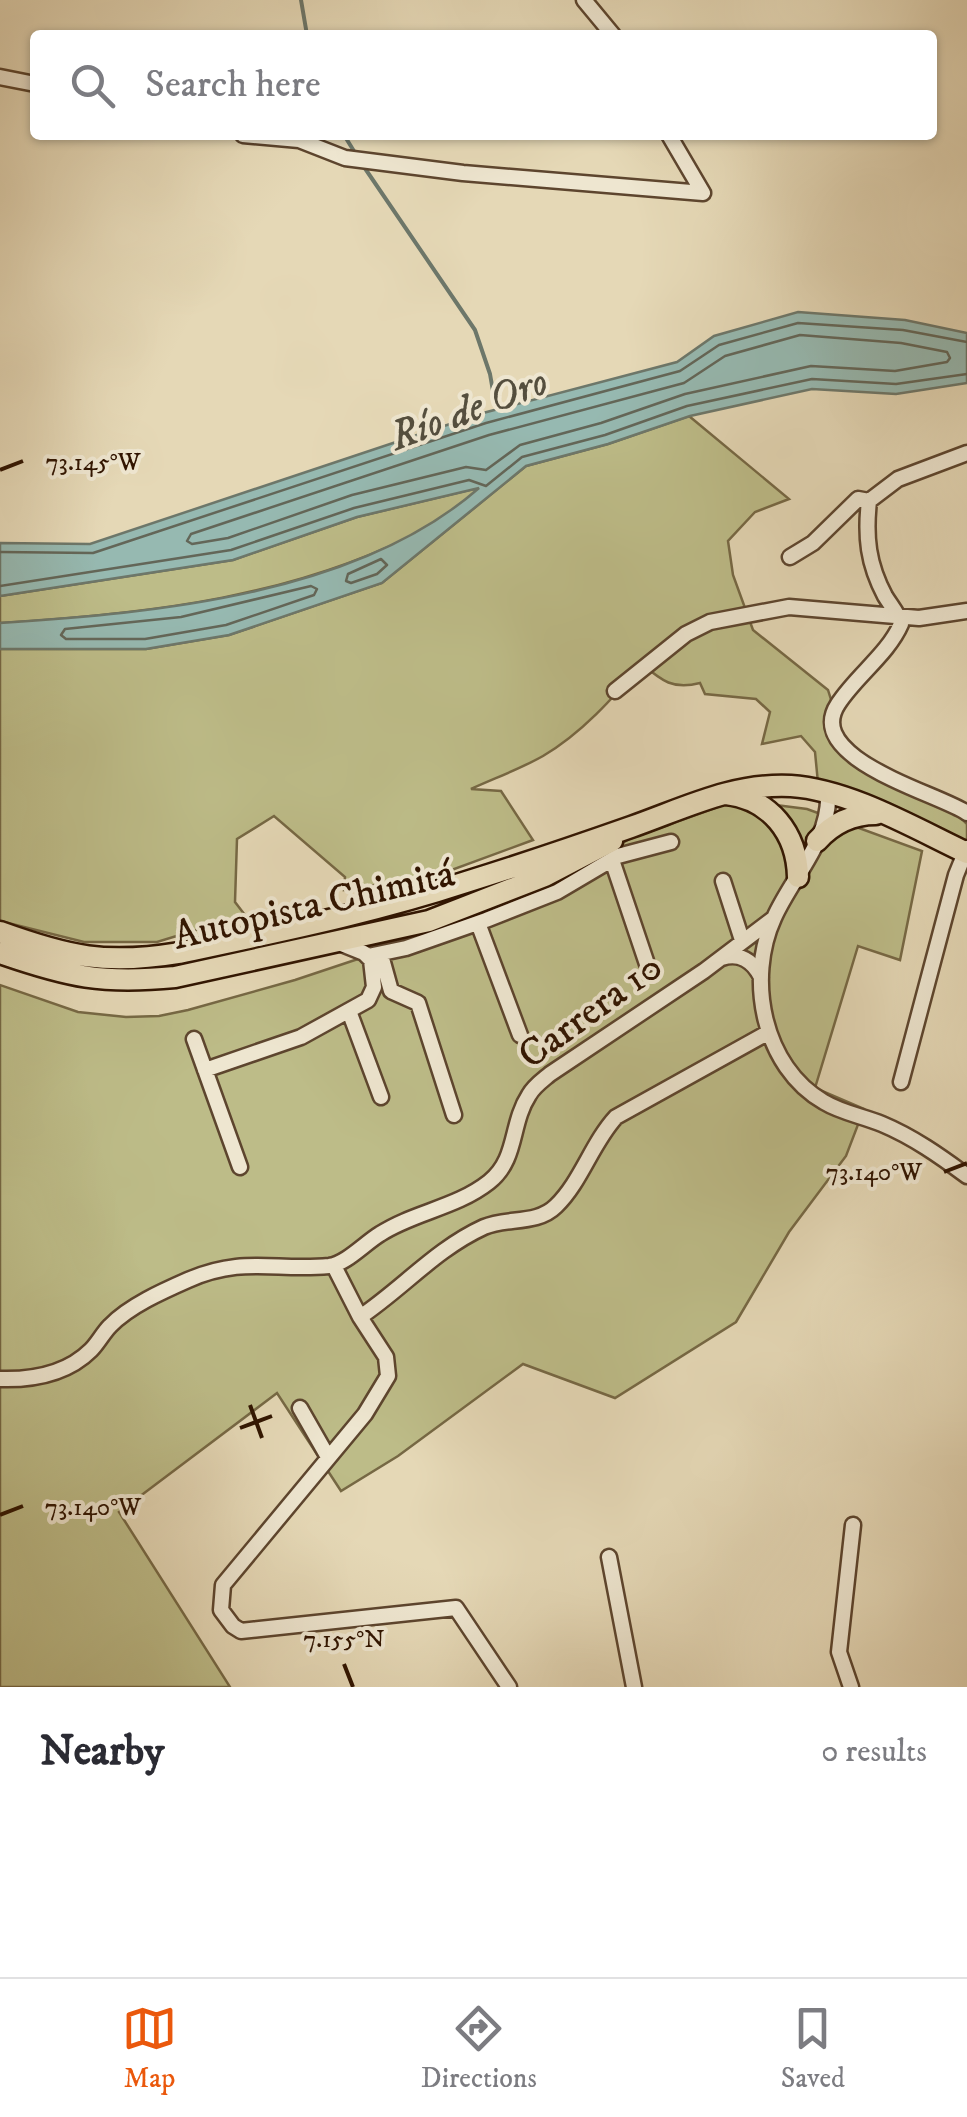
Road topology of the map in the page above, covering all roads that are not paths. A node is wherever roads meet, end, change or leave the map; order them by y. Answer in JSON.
{"nodes":[{"id":1,"x":584,"y":0,"type":"edge"},
{"id":2,"x":609,"y":30,"type":"edge"},
{"id":3,"x":0,"y":77,"type":"edge"},
{"id":4,"x":30,"y":83,"type":"edge"},
{"id":5,"x":299,"y":140,"type":"edge"},
{"id":6,"x":672,"y":140,"type":"edge"},
{"id":7,"x":967,"y":453,"type":"edge"},
{"id":8,"x":869,"y":501,"type":"junction"},
{"id":9,"x":790,"y":557,"type":"dead end"},
{"id":10,"x":967,"y":611,"type":"edge"},
{"id":11,"x":899,"y":615,"type":"junction"},
{"id":12,"x":615,"y":691,"type":"dead end"},
{"id":13,"x":828,"y":792,"type":"junction"},
{"id":14,"x":718,"y":794,"type":"junction"},
{"id":15,"x":967,"y":813,"type":"edge"},
{"id":16,"x":897,"y":819,"type":"junction"},
{"id":17,"x":629,"y":828,"type":"junction"},
{"id":18,"x":671,"y":842,"type":"dead end"},
{"id":19,"x":817,"y":842,"type":"junction"},
{"id":20,"x":967,"y":851,"type":"edge"},
{"id":21,"x":612,"y":860,"type":"junction"},
{"id":22,"x":798,"y":877,"type":"junction"},
{"id":23,"x":722,"y":881,"type":"dead end"},
{"id":24,"x":774,"y":918,"type":"junction"},
{"id":25,"x":478,"y":923,"type":"junction"},
{"id":26,"x":0,"y":932,"type":"edge"},
{"id":27,"x":742,"y":940,"type":"junction"},
{"id":28,"x":338,"y":943,"type":"junction"},
{"id":29,"x":0,"y":954,"type":"edge"},
{"id":30,"x":374,"y":956,"type":"junction"},
{"id":31,"x":717,"y":960,"type":"junction"},
{"id":32,"x":647,"y":964,"type":"dead end"},
{"id":33,"x":761,"y":978,"type":"junction"},
{"id":34,"x":348,"y":1011,"type":"junction"},
{"id":35,"x":769,"y":1032,"type":"junction"},
{"id":36,"x":520,"y":1035,"type":"dead end"},
{"id":37,"x":194,"y":1039,"type":"dead end"},
{"id":38,"x":205,"y":1070,"type":"junction"},
{"id":39,"x":901,"y":1082,"type":"dead end"},
{"id":40,"x":381,"y":1097,"type":"dead end"},
{"id":41,"x":454,"y":1114,"type":"dead end"},
{"id":42,"x":240,"y":1167,"type":"dead end"},
{"id":43,"x":967,"y":1176,"type":"edge"},
{"id":44,"x":334,"y":1266,"type":"junction"},
{"id":45,"x":360,"y":1317,"type":"junction"},
{"id":46,"x":0,"y":1379,"type":"edge"},
{"id":47,"x":300,"y":1408,"type":"dead end"},
{"id":48,"x":328,"y":1457,"type":"junction"},
{"id":49,"x":854,"y":1525,"type":"dead end"},
{"id":50,"x":610,"y":1557,"type":"dead end"},
{"id":51,"x":509,"y":1687,"type":"edge"},
{"id":52,"x":634,"y":1687,"type":"edge"},
{"id":53,"x":851,"y":1687,"type":"edge"}],
"edges":[{"from":1,"to":2,"type":"street"},
{"from":3,"to":4,"type":"street"},
{"from":5,"to":6,"type":"street"},
{"from":7,"to":8,"type":"street"},
{"from":8,"to":9,"type":"street"},
{"from":8,"to":11,"type":"street"},
{"from":10,"to":11,"type":"street"},
{"from":11,"to":12,"type":"street"},
{"from":11,"to":15,"type":"street"},
{"from":13,"to":14,"type":"highway","name":"Autopista Chimitá"},
{"from":13,"to":16,"type":"highway","name":"Autopista Chimitá"},
{"from":13,"to":19,"type":"street"},
{"from":14,"to":17,"type":"highway","name":"Autopista Chimitá"},
{"from":14,"to":22,"type":"highway"},
{"from":16,"to":19,"type":"highway"},
{"from":16,"to":20,"type":"highway","name":"Autopista Chimitá"},
{"from":17,"to":26,"type":"highway","name":"Autopista Chimitá"},
{"from":17,"to":28,"type":"highway","name":"Autopista Chimitá"},
{"from":18,"to":21,"type":"street"},
{"from":19,"to":22,"type":"street"},
{"from":20,"to":39,"type":"street"},
{"from":21,"to":25,"type":"street"},
{"from":21,"to":32,"type":"street"},
{"from":22,"to":24,"type":"street"},
{"from":23,"to":27,"type":"street"},
{"from":24,"to":27,"type":"street","name":"Carrera 10"},
{"from":24,"to":33,"type":"street"},
{"from":25,"to":30,"type":"street"},
{"from":25,"to":36,"type":"street"},
{"from":27,"to":31,"type":"street","name":"Carrera 10"},
{"from":28,"to":29,"type":"highway","name":"Autopista Chimitá"},
{"from":28,"to":30,"type":"street"},
{"from":30,"to":34,"type":"street"},
{"from":30,"to":41,"type":"street"},
{"from":31,"to":33,"type":"street"},
{"from":31,"to":44,"type":"street","name":"Carrera 10"},
{"from":33,"to":35,"type":"street"},
{"from":34,"to":38,"type":"street"},
{"from":34,"to":40,"type":"street"},
{"from":35,"to":43,"type":"street"},
{"from":35,"to":45,"type":"street"},
{"from":37,"to":38,"type":"street"},
{"from":38,"to":42,"type":"street"},
{"from":44,"to":45,"type":"street"},
{"from":44,"to":46,"type":"street"},
{"from":45,"to":48,"type":"street"},
{"from":47,"to":48,"type":"street"},
{"from":48,"to":51,"type":"street"},
{"from":49,"to":53,"type":"street"},
{"from":50,"to":52,"type":"street"}]}
